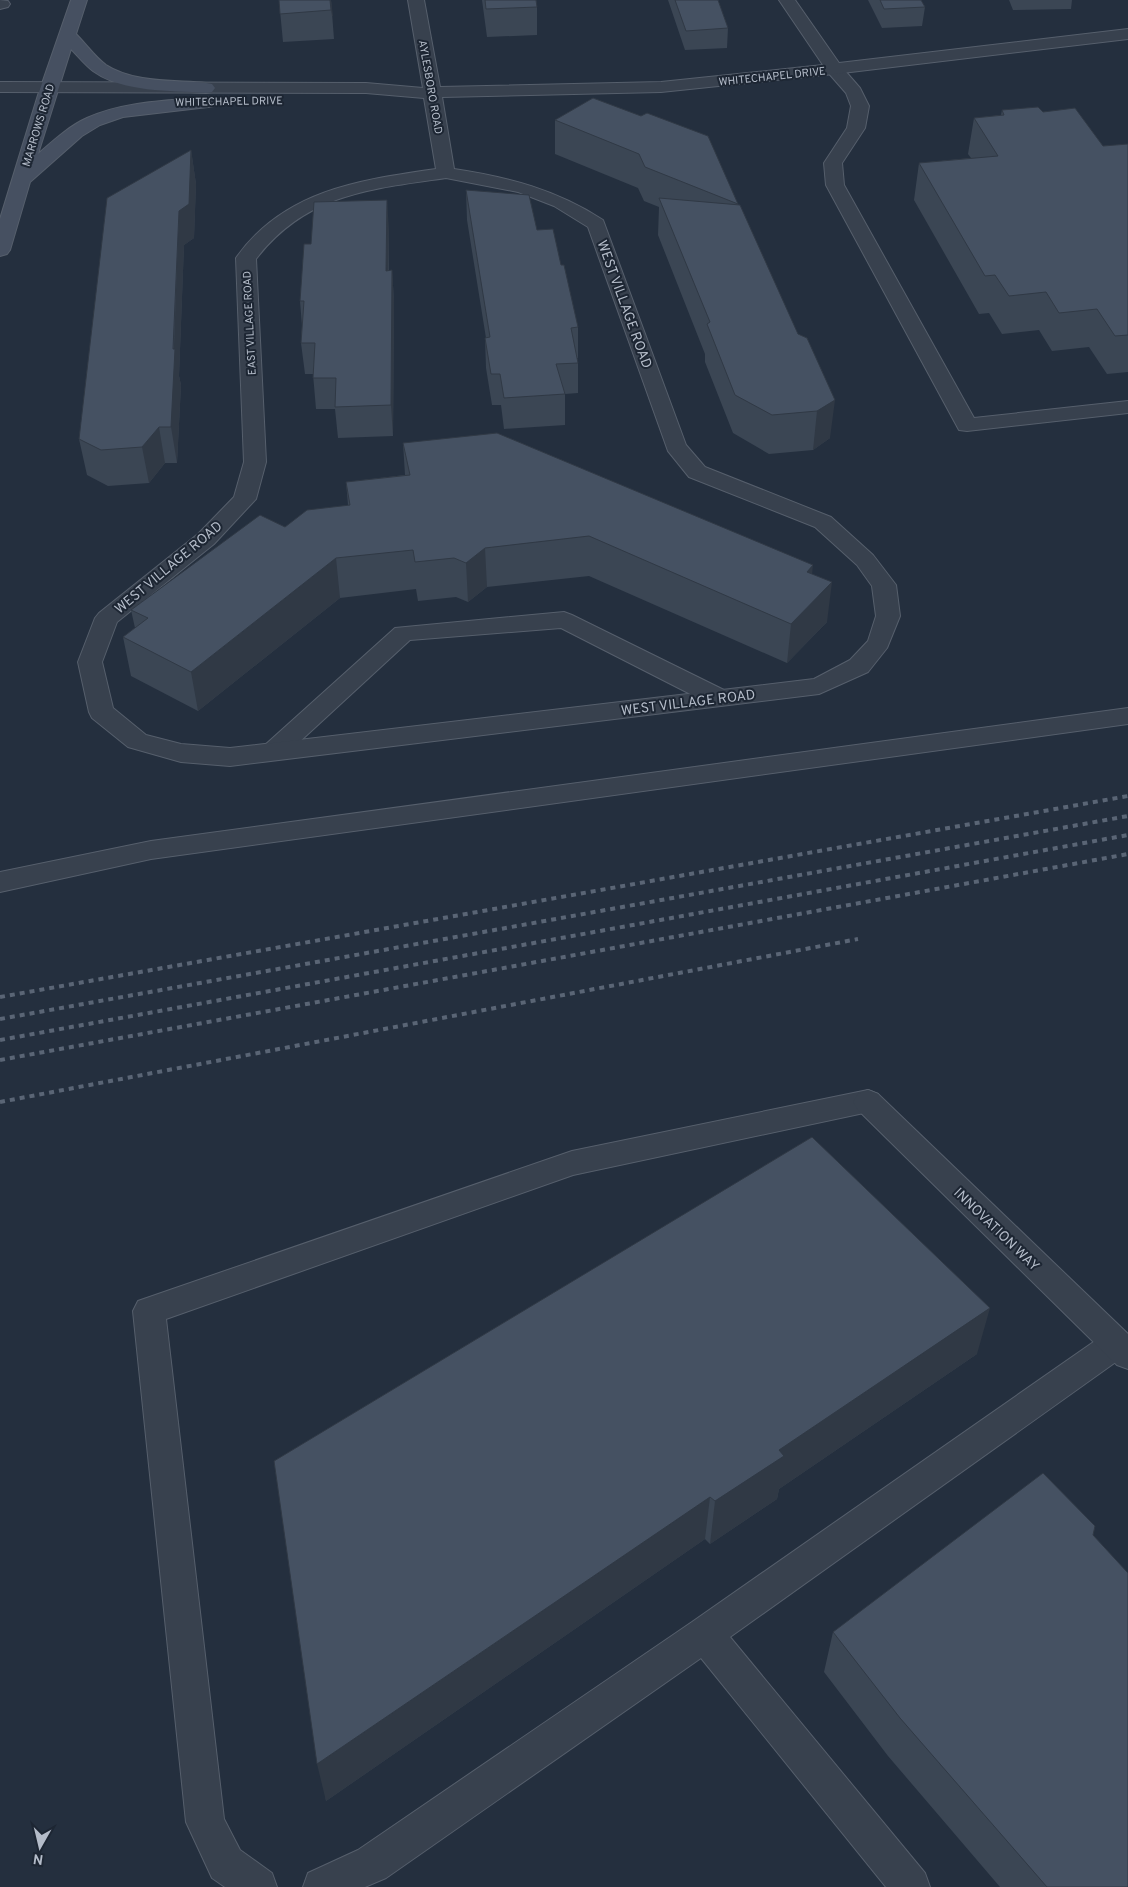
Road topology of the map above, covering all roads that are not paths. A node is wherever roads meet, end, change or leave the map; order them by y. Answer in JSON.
{"nodes":[{"id":1,"x":79,"y":0,"type":"edge"},
{"id":2,"x":416,"y":0,"type":"edge"},
{"id":3,"x":786,"y":0,"type":"edge"},
{"id":4,"x":1128,"y":34,"type":"edge"},
{"id":5,"x":67,"y":35,"type":"junction"},
{"id":6,"x":834,"y":69,"type":"junction"},
{"id":7,"x":0,"y":87,"type":"edge"},
{"id":8,"x":432,"y":92,"type":"junction"},
{"id":9,"x":207,"y":95,"type":"junction"},
{"id":10,"x":47,"y":96,"type":"junction"},
{"id":11,"x":18,"y":104,"type":"dead end"},
{"id":12,"x":446,"y":173,"type":"junction"},
{"id":13,"x":22,"y":179,"type":"junction"},
{"id":14,"x":0,"y":250,"type":"edge"},
{"id":15,"x":1128,"y":407,"type":"edge"},
{"id":16,"x":255,"y":462,"type":"joint"},
{"id":17,"x":719,"y":698,"type":"junction"},
{"id":18,"x":1128,"y":716,"type":"edge"},
{"id":19,"x":274,"y":751,"type":"junction"},
{"id":20,"x":0,"y":882,"type":"edge"},
{"id":21,"x":1122,"y":1349,"type":"edge"},
{"id":22,"x":706,"y":1634,"type":"junction"},
{"id":23,"x":258,"y":1887,"type":"edge"},
{"id":24,"x":322,"y":1887,"type":"edge"},
{"id":25,"x":911,"y":1887,"type":"edge"}],
"edges":[{"from":1,"to":5,"type":"street","name":"MARROWS ROAD"},
{"from":2,"to":8,"type":"street","name":"AYLESBORO ROAD"},
{"from":3,"to":6,"type":"street"},
{"from":4,"to":6,"type":"street","name":"WHITECHAPEL DRIVE"},
{"from":5,"to":9,"type":"street"},
{"from":5,"to":10,"type":"street","name":"MARROWS ROAD"},
{"from":6,"to":8,"type":"street","name":"WHITECHAPEL DRIVE"},
{"from":6,"to":15,"type":"street"},
{"from":7,"to":10,"type":"street"},
{"from":8,"to":9,"type":"street","name":"WHITECHAPEL DRIVE"},
{"from":8,"to":12,"type":"street","name":"AYLESBORO ROAD"},
{"from":9,"to":10,"type":"street","name":"WHITECHAPEL DRIVE"},
{"from":9,"to":13,"type":"street"},
{"from":10,"to":11,"type":"street"},
{"from":10,"to":13,"type":"street","name":"MARROWS ROAD"},
{"from":12,"to":16,"type":"street","name":"EAST VILLAGE ROAD"},
{"from":12,"to":17,"type":"street","name":"WEST VILLAGE ROAD"},
{"from":13,"to":14,"type":"street","name":"MARROWS ROAD"},
{"from":16,"to":19,"type":"street","name":"WEST VILLAGE ROAD"},
{"from":17,"to":19,"type":"street","name":"WEST VILLAGE ROAD"},
{"from":17,"to":19,"type":"street"},
{"from":18,"to":20,"type":"street"},
{"from":21,"to":22,"type":"street"},
{"from":21,"to":23,"type":"street","name":"INNOVATION WAY"},
{"from":22,"to":24,"type":"street"},
{"from":22,"to":25,"type":"street"}]}
